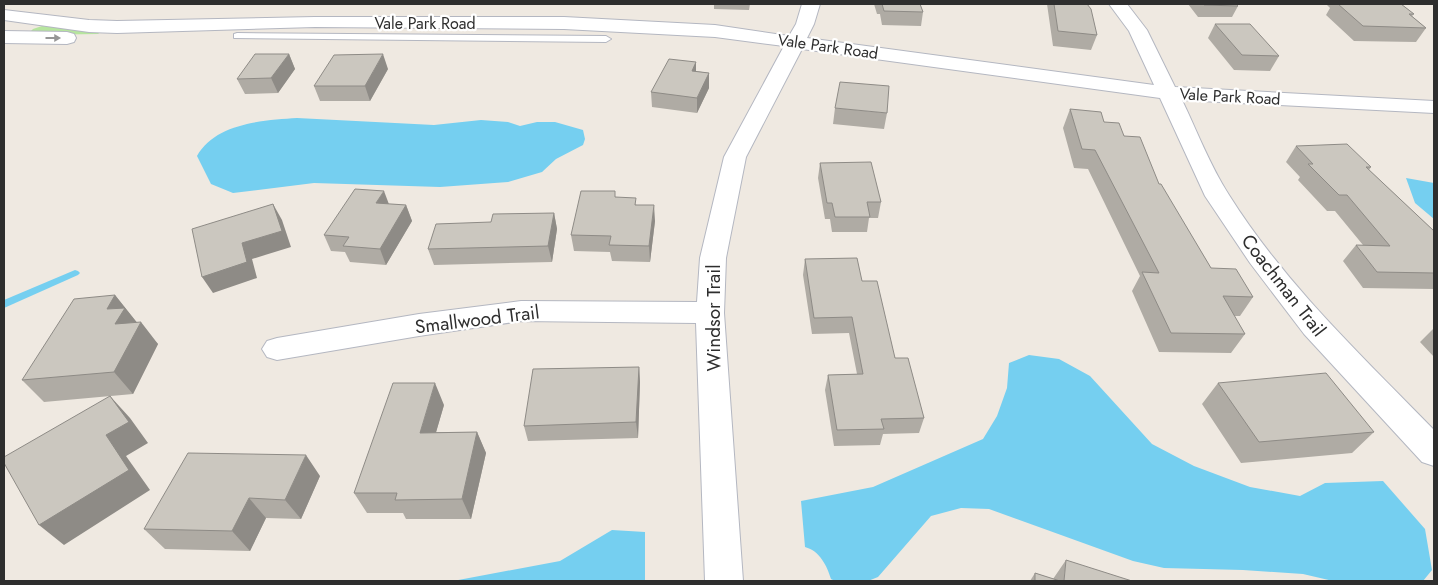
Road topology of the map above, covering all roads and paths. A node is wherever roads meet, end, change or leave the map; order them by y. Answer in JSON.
{"nodes":[{"id":1,"x":240,"y":4,"type":"edge"},
{"id":2,"x":811,"y":4,"type":"edge"},
{"id":3,"x":1118,"y":4,"type":"edge"},
{"id":4,"x":4,"y":15,"type":"edge"},
{"id":5,"x":29,"y":18,"type":"junction"},
{"id":6,"x":422,"y":29,"type":"junction"},
{"id":7,"x":228,"y":31,"type":"junction"},
{"id":8,"x":4,"y":37,"type":"edge"},
{"id":9,"x":606,"y":39,"type":"dead end"},
{"id":10,"x":795,"y":42,"type":"junction"},
{"id":11,"x":1168,"y":93,"type":"junction"},
{"id":12,"x":1424,"y":106,"type":"edge"},
{"id":13,"x":1434,"y":128,"type":"edge"},
{"id":14,"x":710,"y":313,"type":"junction"},
{"id":15,"x":277,"y":349,"type":"dead end"},
{"id":16,"x":1434,"y":452,"type":"edge"},
{"id":17,"x":724,"y":581,"type":"edge"}],
"edges":[{"from":1,"to":7,"type":"street"},
{"from":2,"to":10,"type":"street","name":"Windsor Trail"},
{"from":3,"to":11,"type":"street","name":"Coachman Trail"},
{"from":4,"to":5,"type":"street","name":"Vale Park Road"},
{"from":5,"to":7,"type":"street","name":"Vale Park Road"},
{"from":5,"to":8,"type":"street"},
{"from":6,"to":7,"type":"street","name":"Vale Park Road"},
{"from":6,"to":9,"type":"lane"},
{"from":6,"to":10,"type":"street","name":"Vale Park Road"},
{"from":8,"to":7,"type":"street","name":"Vale Park Road","one_way":true},
{"from":10,"to":11,"type":"street","name":"Vale Park Road"},
{"from":10,"to":14,"type":"street","name":"Windsor Trail"},
{"from":11,"to":12,"type":"street","name":"Vale Park Road"},
{"from":11,"to":16,"type":"street","name":"Coachman Trail"},
{"from":12,"to":13,"type":"street"},
{"from":14,"to":15,"type":"street","name":"Smallwood Trail"},
{"from":14,"to":17,"type":"street","name":"Windsor Trail"}]}
